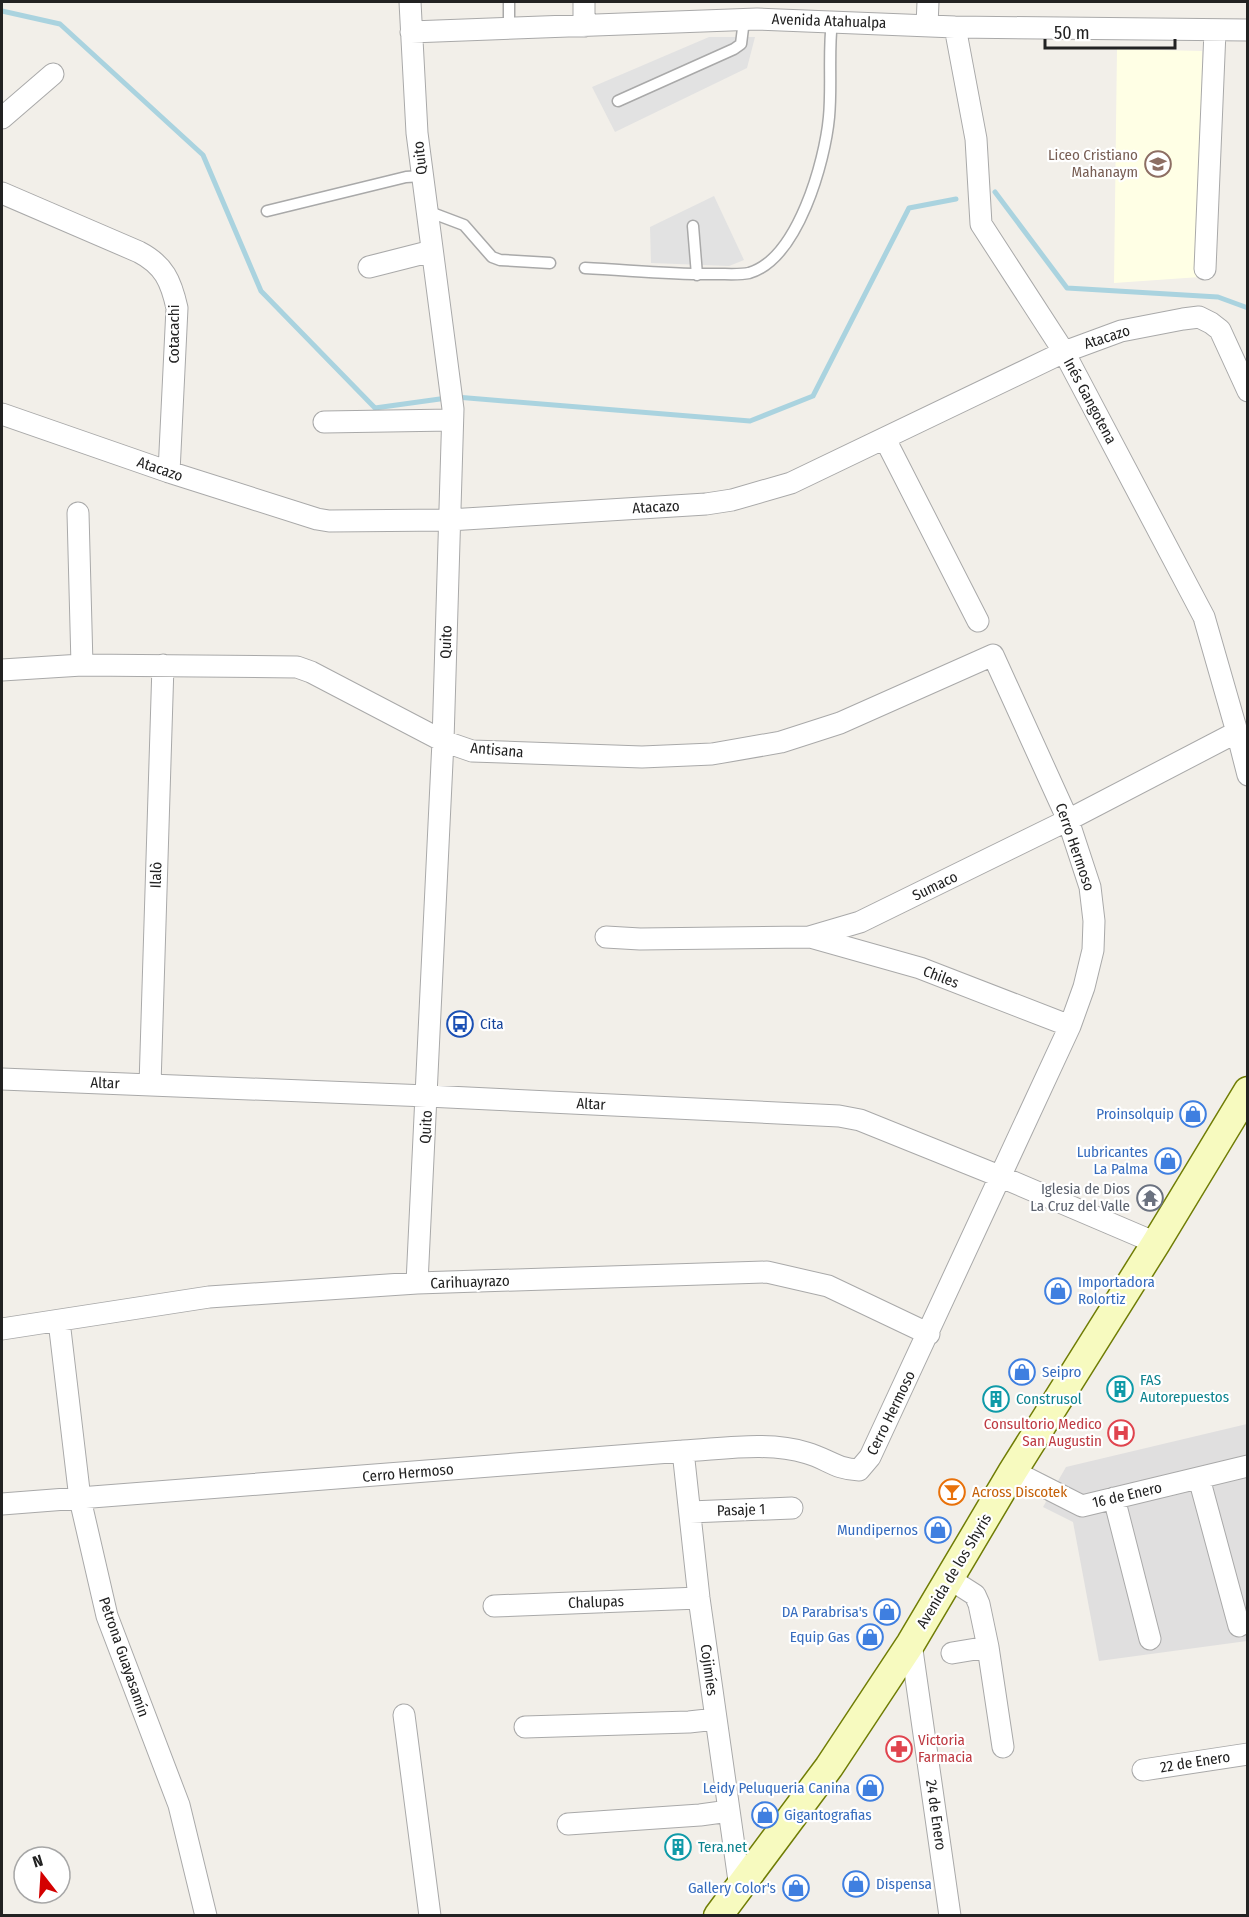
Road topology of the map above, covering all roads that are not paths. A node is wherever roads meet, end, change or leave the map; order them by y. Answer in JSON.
{"nodes":[{"id":1,"x":410,"y":2,"type":"edge"},
{"id":2,"x":508,"y":2,"type":"edge"},
{"id":3,"x":584,"y":2,"type":"edge"},
{"id":4,"x":928,"y":2,"type":"edge"},
{"id":5,"x":753,"y":13,"type":"edge"},
{"id":6,"x":832,"y":21,"type":"junction"},
{"id":7,"x":927,"y":25,"type":"junction"},
{"id":8,"x":584,"y":26,"type":"junction"},
{"id":9,"x":955,"y":27,"type":"junction"},
{"id":10,"x":509,"y":29,"type":"junction"},
{"id":11,"x":1248,"y":30,"type":"edge"},
{"id":12,"x":1215,"y":31,"type":"junction"},
{"id":13,"x":411,"y":32,"type":"junction"},
{"id":14,"x":53,"y":74,"type":"dead end"},
{"id":15,"x":618,"y":101,"type":"dead end"},
{"id":16,"x":2,"y":118,"type":"edge"},
{"id":17,"x":422,"y":176,"type":"junction"},
{"id":18,"x":2,"y":193,"type":"edge"},
{"id":19,"x":426,"y":211,"type":"junction"},
{"id":20,"x":267,"y":212,"type":"dead end"},
{"id":21,"x":693,"y":226,"type":"dead end"},
{"id":22,"x":432,"y":251,"type":"junction"},
{"id":23,"x":550,"y":264,"type":"dead end"},
{"id":24,"x":369,"y":267,"type":"dead end"},
{"id":25,"x":585,"y":268,"type":"dead end"},
{"id":26,"x":1205,"y":269,"type":"dead end"},
{"id":27,"x":697,"y":275,"type":"junction"},
{"id":28,"x":1064,"y":352,"type":"junction"},
{"id":29,"x":1248,"y":391,"type":"edge"},
{"id":30,"x":2,"y":414,"type":"edge"},
{"id":31,"x":453,"y":415,"type":"junction"},
{"id":32,"x":324,"y":422,"type":"dead end"},
{"id":33,"x":885,"y":439,"type":"junction"},
{"id":34,"x":169,"y":472,"type":"junction"},
{"id":35,"x":78,"y":513,"type":"dead end"},
{"id":36,"x":449,"y":520,"type":"junction"},
{"id":37,"x":978,"y":621,"type":"dead end"},
{"id":38,"x":993,"y":655,"type":"joint"},
{"id":39,"x":82,"y":664,"type":"junction"},
{"id":40,"x":163,"y":665,"type":"junction"},
{"id":41,"x":2,"y":670,"type":"edge"},
{"id":42,"x":1237,"y":732,"type":"junction"},
{"id":43,"x":443,"y":741,"type":"junction"},
{"id":44,"x":1248,"y":775,"type":"edge"},
{"id":45,"x":1068,"y":820,"type":"junction"},
{"id":46,"x":606,"y":937,"type":"dead end"},
{"id":47,"x":809,"y":937,"type":"junction"},
{"id":48,"x":1070,"y":1026,"type":"junction"},
{"id":49,"x":2,"y":1079,"type":"edge"},
{"id":50,"x":150,"y":1085,"type":"junction"},
{"id":51,"x":1248,"y":1091,"type":"edge"},
{"id":52,"x":427,"y":1096,"type":"junction"},
{"id":53,"x":999,"y":1176,"type":"junction"},
{"id":54,"x":1156,"y":1243,"type":"junction"},
{"id":55,"x":417,"y":1284,"type":"junction"},
{"id":56,"x":59,"y":1321,"type":"junction"},
{"id":57,"x":2,"y":1329,"type":"edge"},
{"id":58,"x":929,"y":1334,"type":"junction"},
{"id":59,"x":683,"y":1451,"type":"junction"},
{"id":60,"x":1248,"y":1466,"type":"edge"},
{"id":61,"x":1013,"y":1471,"type":"junction"},
{"id":62,"x":1199,"y":1478,"type":"junction"},
{"id":63,"x":1114,"y":1498,"type":"junction"},
{"id":64,"x":80,"y":1499,"type":"junction"},
{"id":65,"x":2,"y":1504,"type":"edge"},
{"id":66,"x":792,"y":1508,"type":"dead end"},
{"id":67,"x":690,"y":1512,"type":"junction"},
{"id":68,"x":950,"y":1579,"type":"junction"},
{"id":69,"x":699,"y":1598,"type":"junction"},
{"id":70,"x":494,"y":1606,"type":"dead end"},
{"id":71,"x":1239,"y":1626,"type":"dead end"},
{"id":72,"x":1150,"y":1639,"type":"dead end"},
{"id":73,"x":911,"y":1642,"type":"junction"},
{"id":74,"x":988,"y":1647,"type":"junction"},
{"id":75,"x":952,"y":1653,"type":"dead end"},
{"id":76,"x":404,"y":1715,"type":"dead end"},
{"id":77,"x":716,"y":1719,"type":"junction"},
{"id":78,"x":525,"y":1727,"type":"dead end"},
{"id":79,"x":1003,"y":1747,"type":"dead end"},
{"id":80,"x":1248,"y":1754,"type":"edge"},
{"id":81,"x":1143,"y":1770,"type":"dead end"},
{"id":82,"x":729,"y":1811,"type":"junction"},
{"id":83,"x":568,"y":1824,"type":"dead end"},
{"id":84,"x":740,"y":1888,"type":"junction"},
{"id":85,"x":206,"y":1916,"type":"edge"},
{"id":86,"x":430,"y":1916,"type":"edge"},
{"id":87,"x":718,"y":1916,"type":"edge"},
{"id":88,"x":950,"y":1916,"type":"edge"}],
"edges":[{"from":1,"to":13,"type":"street","name":"Quito"},
{"from":2,"to":10,"type":"lane"},
{"from":3,"to":8,"type":"street"},
{"from":4,"to":7,"type":"street"},
{"from":5,"to":6,"type":"street","name":"Avenida Atahualpa"},
{"from":5,"to":8,"type":"street","name":"Avenida Atahualpa"},
{"from":5,"to":15,"type":"lane"},
{"from":6,"to":7,"type":"street","name":"Avenida Atahualpa"},
{"from":6,"to":27,"type":"lane"},
{"from":7,"to":9,"type":"street","name":"Avenida Atahualpa"},
{"from":8,"to":10,"type":"street","name":"Avenida Atahualpa"},
{"from":9,"to":12,"type":"street","name":"Avenida Atahualpa"},
{"from":9,"to":28,"type":"street","name":"Inés Gangotena"},
{"from":10,"to":13,"type":"street","name":"Avenida Atahualpa"},
{"from":11,"to":12,"type":"street","name":"Avenida Atahualpa"},
{"from":12,"to":26,"type":"street"},
{"from":13,"to":17,"type":"street","name":"Quito"},
{"from":14,"to":16,"type":"street"},
{"from":17,"to":19,"type":"street","name":"Quito"},
{"from":17,"to":20,"type":"lane"},
{"from":18,"to":34,"type":"street","name":"Cotacachi"},
{"from":19,"to":22,"type":"street","name":"Quito"},
{"from":19,"to":23,"type":"lane"},
{"from":21,"to":27,"type":"lane"},
{"from":22,"to":24,"type":"street"},
{"from":22,"to":31,"type":"street","name":"Quito"},
{"from":25,"to":27,"type":"lane"},
{"from":28,"to":29,"type":"street","name":"Atacazo"},
{"from":28,"to":33,"type":"street","name":"Atacazo"},
{"from":28,"to":42,"type":"street","name":"Inés Gangotena"},
{"from":30,"to":34,"type":"street","name":"Atacazo"},
{"from":31,"to":32,"type":"street"},
{"from":31,"to":36,"type":"street","name":"Quito"},
{"from":33,"to":36,"type":"street","name":"Atacazo"},
{"from":33,"to":37,"type":"street"},
{"from":34,"to":36,"type":"street","name":"Atacazo"},
{"from":35,"to":39,"type":"street"},
{"from":36,"to":43,"type":"street","name":"Quito"},
{"from":38,"to":43,"type":"street","name":"Antisana"},
{"from":38,"to":45,"type":"street","name":"Cerro Hermoso"},
{"from":39,"to":40,"type":"street","name":"Antisana"},
{"from":39,"to":41,"type":"street","name":"Antisana"},
{"from":40,"to":43,"type":"street","name":"Antisana"},
{"from":40,"to":50,"type":"street","name":"Ilalò"},
{"from":42,"to":44,"type":"street","name":"Inés Gangotena"},
{"from":42,"to":45,"type":"street","name":"Sumaco"},
{"from":43,"to":52,"type":"street","name":"Quito"},
{"from":45,"to":47,"type":"street","name":"Sumaco"},
{"from":45,"to":48,"type":"street","name":"Cerro Hermoso"},
{"from":46,"to":47,"type":"street","name":"Sumaco"},
{"from":47,"to":48,"type":"street","name":"Chiles"},
{"from":48,"to":53,"type":"street","name":"Cerro Hermoso"},
{"from":49,"to":50,"type":"street","name":"Altar"},
{"from":50,"to":52,"type":"street","name":"Altar"},
{"from":51,"to":54,"type":"main road","name":"Avenida de los Shyris"},
{"from":52,"to":53,"type":"street","name":"Altar"},
{"from":52,"to":55,"type":"street","name":"Quito"},
{"from":53,"to":54,"type":"street","name":"Altar"},
{"from":53,"to":58,"type":"street","name":"Cerro Hermoso"},
{"from":54,"to":61,"type":"main road","name":"Avenida de los Shyris"},
{"from":55,"to":56,"type":"street","name":"Carihuayrazo"},
{"from":55,"to":58,"type":"street","name":"Carihuayrazo"},
{"from":56,"to":57,"type":"street","name":"Carihuayrazo"},
{"from":56,"to":64,"type":"street","name":"Petrona Guayasamín"},
{"from":58,"to":59,"type":"street","name":"Cerro Hermoso"},
{"from":59,"to":64,"type":"street","name":"Cerro Hermoso"},
{"from":59,"to":67,"type":"street","name":"Cojimíes"},
{"from":60,"to":62,"type":"street","name":"16 de Enero"},
{"from":61,"to":63,"type":"street","name":"16 de Enero"},
{"from":61,"to":68,"type":"main road","name":"Avenida de los Shyris"},
{"from":62,"to":63,"type":"street","name":"16 de Enero"},
{"from":62,"to":71,"type":"street"},
{"from":63,"to":72,"type":"street"},
{"from":64,"to":65,"type":"street","name":"Cerro Hermoso"},
{"from":64,"to":85,"type":"street","name":"Petrona Guayasamín"},
{"from":66,"to":67,"type":"street","name":"Pasaje 1"},
{"from":67,"to":69,"type":"street","name":"Cojimíes"},
{"from":68,"to":73,"type":"main road","name":"Avenida de los Shyris"},
{"from":68,"to":74,"type":"street"},
{"from":69,"to":70,"type":"street","name":"Chalupas"},
{"from":69,"to":77,"type":"street","name":"Cojimíes"},
{"from":73,"to":84,"type":"main road","name":"Avenida de los Shyris"},
{"from":73,"to":88,"type":"street","name":"24 de Enero"},
{"from":74,"to":75,"type":"street"},
{"from":74,"to":79,"type":"street"},
{"from":76,"to":86,"type":"street"},
{"from":77,"to":78,"type":"street"},
{"from":77,"to":82,"type":"street","name":"Cojimíes"},
{"from":80,"to":81,"type":"street","name":"22 de Enero"},
{"from":82,"to":83,"type":"street"},
{"from":82,"to":84,"type":"street","name":"Cojimíes"},
{"from":84,"to":87,"type":"main road","name":"Avenida de los Shyris"}]}
